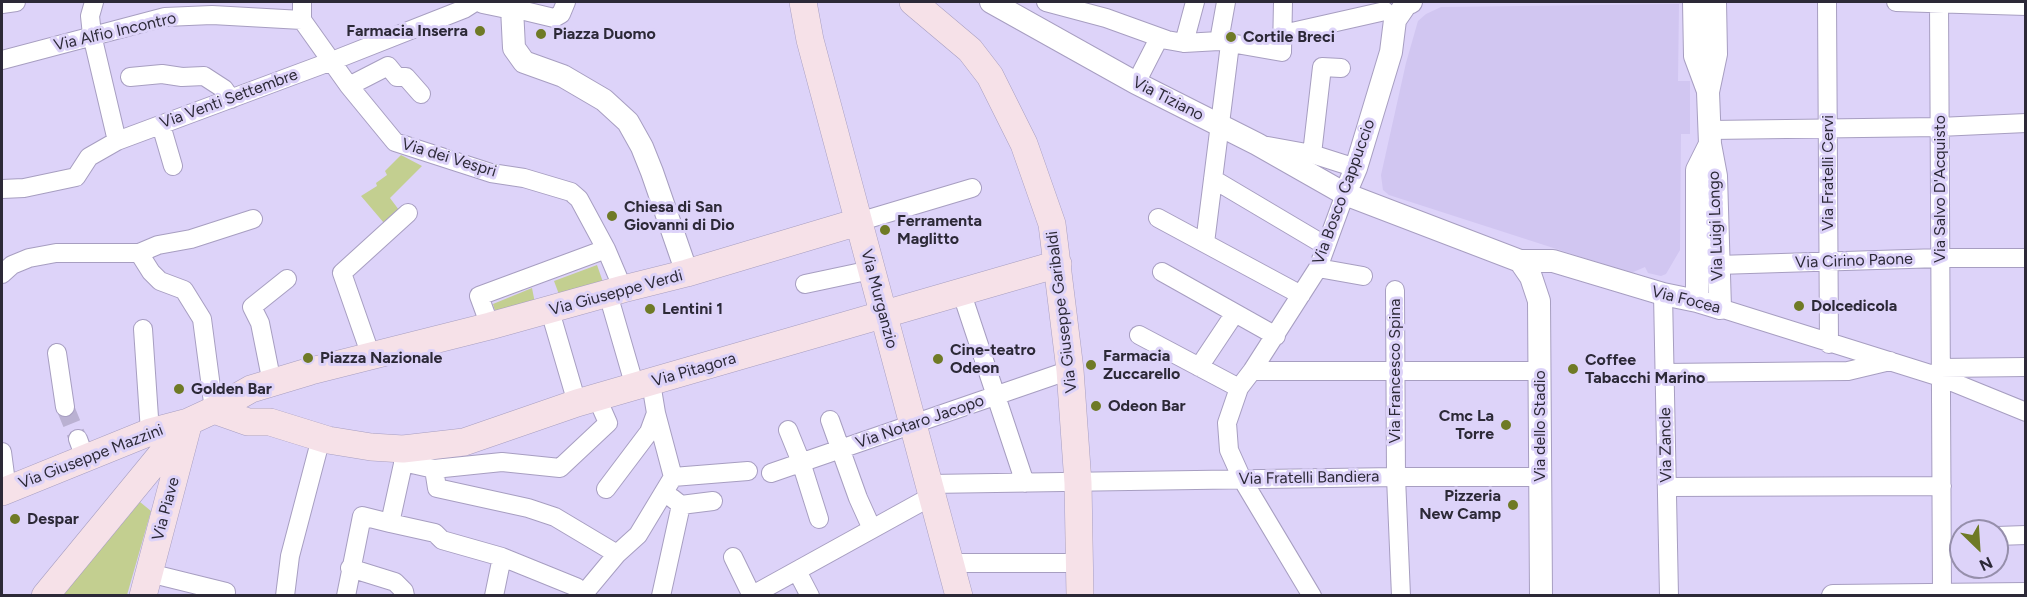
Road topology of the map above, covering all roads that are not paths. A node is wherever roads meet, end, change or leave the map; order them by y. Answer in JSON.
{"nodes":[{"id":1,"x":16,"y":2,"type":"edge"},
{"id":2,"x":94,"y":2,"type":"edge"},
{"id":3,"x":302,"y":2,"type":"edge"},
{"id":4,"x":566,"y":2,"type":"edge"},
{"id":5,"x":803,"y":2,"type":"edge"},
{"id":6,"x":913,"y":2,"type":"edge"},
{"id":7,"x":991,"y":2,"type":"edge"},
{"id":8,"x":1046,"y":2,"type":"edge"},
{"id":9,"x":1195,"y":2,"type":"edge"},
{"id":10,"x":1226,"y":2,"type":"edge"},
{"id":11,"x":1411,"y":2,"type":"edge"},
{"id":12,"x":1694,"y":2,"type":"edge"},
{"id":13,"x":1715,"y":2,"type":"edge"},
{"id":14,"x":1827,"y":2,"type":"edge"},
{"id":15,"x":1896,"y":2,"type":"edge"},
{"id":16,"x":1282,"y":3,"type":"edge"},
{"id":17,"x":1939,"y":3,"type":"edge"},
{"id":18,"x":2,"y":4,"type":"edge"},
{"id":19,"x":474,"y":4,"type":"edge"},
{"id":20,"x":2025,"y":6,"type":"edge"},
{"id":21,"x":512,"y":8,"type":"junction"},
{"id":22,"x":1387,"y":11,"type":"edge"},
{"id":23,"x":302,"y":20,"type":"junction"},
{"id":24,"x":1287,"y":33,"type":"junction"},
{"id":25,"x":92,"y":35,"type":"junction"},
{"id":26,"x":1169,"y":42,"type":"junction"},
{"id":27,"x":1226,"y":48,"type":"junction"},
{"id":28,"x":2,"y":60,"type":"edge"},
{"id":29,"x":332,"y":61,"type":"junction"},
{"id":30,"x":1341,"y":68,"type":"dead end"},
{"id":31,"x":130,"y":77,"type":"dead end"},
{"id":32,"x":1136,"y":83,"type":"junction"},
{"id":33,"x":350,"y":86,"type":"junction"},
{"id":34,"x":1708,"y":92,"type":"junction"},
{"id":35,"x":421,"y":94,"type":"dead end"},
{"id":36,"x":231,"y":99,"type":"junction"},
{"id":37,"x":2025,"y":123,"type":"edge"},
{"id":38,"x":161,"y":125,"type":"junction"},
{"id":39,"x":1220,"y":125,"type":"junction"},
{"id":40,"x":1939,"y":127,"type":"junction"},
{"id":41,"x":1827,"y":129,"type":"junction"},
{"id":42,"x":1710,"y":137,"type":"junction"},
{"id":43,"x":117,"y":141,"type":"junction"},
{"id":44,"x":1257,"y":144,"type":"junction"},
{"id":45,"x":1312,"y":154,"type":"junction"},
{"id":46,"x":173,"y":166,"type":"dead end"},
{"id":47,"x":1356,"y":168,"type":"junction"},
{"id":48,"x":1213,"y":179,"type":"junction"},
{"id":49,"x":972,"y":188,"type":"dead end"},
{"id":50,"x":2,"y":189,"type":"edge"},
{"id":51,"x":1346,"y":194,"type":"junction"},
{"id":52,"x":408,"y":213,"type":"dead end"},
{"id":53,"x":1158,"y":218,"type":"dead end"},
{"id":54,"x":254,"y":219,"type":"dead end"},
{"id":55,"x":858,"y":222,"type":"junction"},
{"id":56,"x":1205,"y":243,"type":"junction"},
{"id":57,"x":1326,"y":246,"type":"junction"},
{"id":58,"x":606,"y":249,"type":"junction"},
{"id":59,"x":139,"y":253,"type":"junction"},
{"id":60,"x":1940,"y":258,"type":"junction"},
{"id":61,"x":2025,"y":258,"type":"edge"},
{"id":62,"x":1520,"y":261,"type":"junction"},
{"id":63,"x":1828,"y":262,"type":"junction"},
{"id":64,"x":1058,"y":264,"type":"junction"},
{"id":65,"x":1718,"y":265,"type":"junction"},
{"id":66,"x":1318,"y":268,"type":"junction"},
{"id":67,"x":871,"y":270,"type":"junction"},
{"id":68,"x":1162,"y":272,"type":"dead end"},
{"id":69,"x":687,"y":273,"type":"junction"},
{"id":70,"x":2,"y":274,"type":"edge"},
{"id":71,"x":1363,"y":276,"type":"dead end"},
{"id":72,"x":287,"y":279,"type":"dead end"},
{"id":73,"x":805,"y":284,"type":"dead end"},
{"id":74,"x":1395,"y":290,"type":"dead end"},
{"id":75,"x":616,"y":291,"type":"junction"},
{"id":76,"x":961,"y":291,"type":"junction"},
{"id":77,"x":1663,"y":294,"type":"junction"},
{"id":78,"x":1301,"y":295,"type":"junction"},
{"id":79,"x":1697,"y":301,"type":"junction"},
{"id":80,"x":1720,"y":308,"type":"junction"},
{"id":81,"x":550,"y":311,"type":"junction"},
{"id":82,"x":1235,"y":313,"type":"junction"},
{"id":83,"x":883,"y":314,"type":"junction"},
{"id":84,"x":490,"y":326,"type":"junction"},
{"id":85,"x":142,"y":329,"type":"dead end"},
{"id":86,"x":1139,"y":335,"type":"dead end"},
{"id":87,"x":1276,"y":336,"type":"junction"},
{"id":88,"x":1829,"y":344,"type":"junction"},
{"id":89,"x":57,"y":353,"type":"dead end"},
{"id":90,"x":371,"y":356,"type":"junction"},
{"id":91,"x":1892,"y":361,"type":"junction"},
{"id":92,"x":1199,"y":367,"type":"junction"},
{"id":93,"x":2025,"y":367,"type":"edge"},
{"id":94,"x":1070,"y":370,"type":"junction"},
{"id":95,"x":1252,"y":371,"type":"junction"},
{"id":96,"x":1395,"y":371,"type":"junction"},
{"id":97,"x":1540,"y":372,"type":"junction"},
{"id":98,"x":1940,"y":372,"type":"junction"},
{"id":99,"x":1664,"y":374,"type":"junction"},
{"id":100,"x":272,"y":383,"type":"junction"},
{"id":101,"x":643,"y":385,"type":"junction"},
{"id":102,"x":1239,"y":388,"type":"junction"},
{"id":103,"x":996,"y":396,"type":"junction"},
{"id":104,"x":587,"y":401,"type":"junction"},
{"id":105,"x":65,"y":407,"type":"tunnel mouth"},
{"id":106,"x":214,"y":410,"type":"junction"},
{"id":107,"x":2025,"y":412,"type":"edge"},
{"id":108,"x":656,"y":413,"type":"junction"},
{"id":109,"x":830,"y":420,"type":"dead end"},
{"id":110,"x":188,"y":422,"type":"junction"},
{"id":111,"x":913,"y":424,"type":"junction"},
{"id":112,"x":788,"y":430,"type":"dead end"},
{"id":113,"x":142,"y":435,"type":"junction"},
{"id":114,"x":323,"y":442,"type":"junction"},
{"id":115,"x":841,"y":448,"type":"junction"},
{"id":116,"x":2,"y":452,"type":"edge"},
{"id":117,"x":403,"y":456,"type":"junction"},
{"id":118,"x":801,"y":462,"type":"junction"},
{"id":119,"x":153,"y":465,"type":"junction"},
{"id":120,"x":434,"y":469,"type":"junction"},
{"id":121,"x":748,"y":471,"type":"dead end"},
{"id":122,"x":771,"y":472,"type":"dead end"},
{"id":123,"x":1396,"y":477,"type":"junction"},
{"id":124,"x":1540,"y":477,"type":"junction"},
{"id":125,"x":1242,"y":479,"type":"junction"},
{"id":126,"x":1025,"y":483,"type":"junction"},
{"id":127,"x":1078,"y":483,"type":"junction"},
{"id":128,"x":669,"y":484,"type":"junction"},
{"id":129,"x":1942,"y":486,"type":"junction"},
{"id":130,"x":1667,"y":487,"type":"junction"},
{"id":131,"x":606,"y":489,"type":"dead end"},
{"id":132,"x":930,"y":490,"type":"junction"},
{"id":133,"x":4,"y":491,"type":"edge"},
{"id":134,"x":713,"y":501,"type":"dead end"},
{"id":135,"x":681,"y":505,"type":"junction"},
{"id":136,"x":819,"y":519,"type":"dead end"},
{"id":137,"x":390,"y":523,"type":"junction"},
{"id":138,"x":872,"y":529,"type":"junction"},
{"id":139,"x":2025,"y":535,"type":"edge"},
{"id":140,"x":2009,"y":536,"type":"edge"},
{"id":141,"x":1942,"y":538,"type":"junction"},
{"id":142,"x":1949,"y":538,"type":"edge"},
{"id":143,"x":617,"y":554,"type":"junction"},
{"id":144,"x":502,"y":557,"type":"junction"},
{"id":145,"x":733,"y":557,"type":"dead end"},
{"id":146,"x":950,"y":563,"type":"junction"},
{"id":147,"x":1080,"y":563,"type":"junction"},
{"id":148,"x":350,"y":568,"type":"junction"},
{"id":149,"x":797,"y":571,"type":"junction"},
{"id":150,"x":146,"y":584,"type":"edge"},
{"id":151,"x":226,"y":592,"type":"dead end"},
{"id":152,"x":583,"y":594,"type":"edge"},
{"id":153,"x":1942,"y":594,"type":"edge"},
{"id":154,"x":2025,"y":594,"type":"edge"},
{"id":155,"x":752,"y":595,"type":"edge"},
{"id":156,"x":956,"y":595,"type":"edge"},
{"id":157,"x":45,"y":596,"type":"edge"},
{"id":158,"x":285,"y":596,"type":"edge"},
{"id":159,"x":346,"y":596,"type":"edge"},
{"id":160,"x":405,"y":596,"type":"edge"},
{"id":161,"x":494,"y":596,"type":"edge"},
{"id":162,"x":661,"y":596,"type":"edge"},
{"id":163,"x":810,"y":596,"type":"edge"},
{"id":164,"x":1080,"y":596,"type":"edge"},
{"id":165,"x":1312,"y":596,"type":"edge"},
{"id":166,"x":1401,"y":596,"type":"edge"},
{"id":167,"x":1541,"y":596,"type":"edge"},
{"id":168,"x":1669,"y":596,"type":"edge"},
{"id":169,"x":1833,"y":596,"type":"edge"}],
"edges":[{"from":1,"to":18,"type":"street"},
{"from":2,"to":25,"type":"street"},
{"from":3,"to":23,"type":"street"},
{"from":4,"to":21,"type":"street"},
{"from":5,"to":55,"type":"main road","name":"Via Murganzio"},
{"from":6,"to":64,"type":"main road","name":"Via Giuseppe Garibaldi"},
{"from":7,"to":32,"type":"street","name":"Via Tiziano"},
{"from":8,"to":26,"type":"street"},
{"from":9,"to":26,"type":"street"},
{"from":10,"to":27,"type":"street"},
{"from":11,"to":22,"type":"street"},
{"from":12,"to":34,"type":"street","name":"Via Luigi Longo"},
{"from":13,"to":34,"type":"street","name":"Via Luigi Longo"},
{"from":14,"to":41,"type":"street","name":"Via Fratelli Cervi"},
{"from":15,"to":17,"type":"street"},
{"from":16,"to":24,"type":"street"},
{"from":17,"to":20,"type":"street"},
{"from":17,"to":40,"type":"street","name":"Via Salvo D'Acquisto"},
{"from":19,"to":21,"type":"street"},
{"from":19,"to":29,"type":"street","name":"Via Venti Settembre"},
{"from":21,"to":69,"type":"street"},
{"from":22,"to":24,"type":"street"},
{"from":22,"to":47,"type":"street","name":"Via Bosco Cappuccio"},
{"from":23,"to":25,"type":"street","name":"Via Alfio Incontro"},
{"from":23,"to":29,"type":"street","name":"Via dei Vespri"},
{"from":24,"to":27,"type":"street"},
{"from":25,"to":28,"type":"street","name":"Via Alfio Incontro"},
{"from":25,"to":43,"type":"street"},
{"from":26,"to":27,"type":"street"},
{"from":26,"to":32,"type":"street"},
{"from":27,"to":39,"type":"street"},
{"from":29,"to":33,"type":"street","name":"Via dei Vespri"},
{"from":29,"to":36,"type":"street","name":"Via Venti Settembre"},
{"from":30,"to":45,"type":"street"},
{"from":31,"to":36,"type":"street"},
{"from":32,"to":39,"type":"street","name":"Via Tiziano"},
{"from":33,"to":35,"type":"street"},
{"from":33,"to":58,"type":"street","name":"Via dei Vespri"},
{"from":34,"to":42,"type":"street","name":"Via Luigi Longo"},
{"from":36,"to":38,"type":"street","name":"Via Venti Settembre"},
{"from":37,"to":40,"type":"street"},
{"from":38,"to":43,"type":"street","name":"Via Venti Settembre"},
{"from":38,"to":46,"type":"street"},
{"from":39,"to":44,"type":"street","name":"Via Tiziano"},
{"from":39,"to":48,"type":"street"},
{"from":40,"to":41,"type":"street"},
{"from":40,"to":60,"type":"street","name":"Via Salvo D'Acquisto"},
{"from":41,"to":42,"type":"street"},
{"from":41,"to":63,"type":"street","name":"Via Fratelli Cervi"},
{"from":42,"to":65,"type":"street","name":"Via Luigi Longo"},
{"from":42,"to":79,"type":"street","name":"Via Luigi Longo"},
{"from":43,"to":50,"type":"street","name":"Via Venti Settembre"},
{"from":44,"to":45,"type":"street"},
{"from":44,"to":51,"type":"street","name":"Via Tiziano"},
{"from":45,"to":47,"type":"street"},
{"from":47,"to":51,"type":"street","name":"Via Bosco Cappuccio"},
{"from":48,"to":56,"type":"street"},
{"from":48,"to":57,"type":"street"},
{"from":49,"to":55,"type":"street"},
{"from":51,"to":57,"type":"street","name":"Via Bosco Cappuccio"},
{"from":51,"to":62,"type":"street","name":"Via Focea"},
{"from":52,"to":90,"type":"street"},
{"from":53,"to":56,"type":"street"},
{"from":54,"to":59,"type":"street"},
{"from":55,"to":67,"type":"main road","name":"Via Murganzio"},
{"from":55,"to":69,"type":"main road","name":"Via Giuseppe Verdi"},
{"from":56,"to":78,"type":"street"},
{"from":57,"to":66,"type":"street","name":"Via Bosco Cappuccio"},
{"from":58,"to":75,"type":"street","name":"Via dei Vespri"},
{"from":58,"to":84,"type":"street"},
{"from":59,"to":70,"type":"street"},
{"from":59,"to":106,"type":"street"},
{"from":60,"to":61,"type":"street","name":"Via Cirino Paone"},
{"from":60,"to":63,"type":"street","name":"Via Cirino Paone"},
{"from":60,"to":98,"type":"street","name":"Via Salvo D'Acquisto"},
{"from":62,"to":77,"type":"street","name":"Via Focea"},
{"from":62,"to":97,"type":"street","name":"Via dello Stadio"},
{"from":63,"to":65,"type":"street","name":"Via Cirino Paone"},
{"from":63,"to":88,"type":"street","name":"Via Fratelli Cervi"},
{"from":64,"to":76,"type":"main road","name":"Via Pitagora"},
{"from":64,"to":94,"type":"main road","name":"Via Giuseppe Garibaldi"},
{"from":65,"to":80,"type":"street","name":"Via Luigi Longo"},
{"from":66,"to":71,"type":"street"},
{"from":66,"to":78,"type":"street","name":"Via Bosco Cappuccio"},
{"from":67,"to":73,"type":"street"},
{"from":67,"to":83,"type":"main road","name":"Via Murganzio"},
{"from":68,"to":82,"type":"street"},
{"from":69,"to":75,"type":"main road","name":"Via Giuseppe Verdi"},
{"from":72,"to":100,"type":"street"},
{"from":74,"to":96,"type":"street","name":"Via Francesco Spina"},
{"from":75,"to":81,"type":"main road","name":"Via Giuseppe Verdi"},
{"from":75,"to":101,"type":"street","name":"Via dei Vespri"},
{"from":76,"to":83,"type":"main road","name":"Via Pitagora"},
{"from":76,"to":103,"type":"street"},
{"from":77,"to":79,"type":"street","name":"Via Focea"},
{"from":77,"to":99,"type":"street","name":"Via Zancle"},
{"from":78,"to":87,"type":"street","name":"Via Bosco Cappuccio"},
{"from":79,"to":80,"type":"street","name":"Via Focea"},
{"from":80,"to":88,"type":"street","name":"Via Focea"},
{"from":81,"to":84,"type":"main road","name":"Via Giuseppe Verdi"},
{"from":81,"to":104,"type":"street"},
{"from":82,"to":87,"type":"street"},
{"from":82,"to":92,"type":"street"},
{"from":83,"to":101,"type":"main road","name":"Via Pitagora"},
{"from":83,"to":111,"type":"main road","name":"Via Murganzio"},
{"from":84,"to":90,"type":"main road","name":"Via Giuseppe Verdi"},
{"from":85,"to":113,"type":"street"},
{"from":86,"to":92,"type":"street"},
{"from":87,"to":95,"type":"street","name":"Via Bosco Cappuccio"},
{"from":88,"to":91,"type":"street","name":"Via Focea"},
{"from":89,"to":105,"type":"street"},
{"from":90,"to":100,"type":"main road","name":"Via Giuseppe Verdi"},
{"from":91,"to":98,"type":"street","name":"Via Focea"},
{"from":91,"to":99,"type":"street"},
{"from":92,"to":102,"type":"street"},
{"from":93,"to":98,"type":"street"},
{"from":94,"to":103,"type":"street","name":"Via Notaro Jacopo"},
{"from":94,"to":127,"type":"main road","name":"Via Giuseppe Garibaldi"},
{"from":95,"to":96,"type":"street"},
{"from":95,"to":102,"type":"street","name":"Via Bosco Cappuccio"},
{"from":96,"to":97,"type":"street"},
{"from":96,"to":123,"type":"street","name":"Via Francesco Spina"},
{"from":97,"to":124,"type":"street","name":"Via dello Stadio"},
{"from":98,"to":107,"type":"street","name":"Via Focea"},
{"from":98,"to":129,"type":"street","name":"Via Salvo D'Acquisto"},
{"from":99,"to":130,"type":"street","name":"Via Zancle"},
{"from":100,"to":106,"type":"main road","name":"Via Giuseppe Mazzini"},
{"from":101,"to":104,"type":"main road","name":"Via Pitagora"},
{"from":101,"to":108,"type":"street","name":"Via dei Vespri"},
{"from":102,"to":125,"type":"street","name":"Via Bosco Cappuccio"},
{"from":103,"to":111,"type":"street","name":"Via Notaro Jacopo"},
{"from":103,"to":126,"type":"street"},
{"from":104,"to":117,"type":"main road","name":"Via Pitagora"},
{"from":104,"to":120,"type":"street"},
{"from":106,"to":110,"type":"main road","name":"Via Giuseppe Mazzini"},
{"from":106,"to":114,"type":"main road","name":"Via Pitagora"},
{"from":108,"to":128,"type":"street","name":"Via dei Vespri"},
{"from":108,"to":131,"type":"street"},
{"from":109,"to":115,"type":"street"},
{"from":110,"to":113,"type":"main road","name":"Via Giuseppe Mazzini"},
{"from":110,"to":119,"type":"main road"},
{"from":110,"to":150,"type":"main road","name":"Via Piave"},
{"from":111,"to":115,"type":"street","name":"Via Notaro Jacopo"},
{"from":111,"to":132,"type":"main road","name":"Via Murganzio"},
{"from":112,"to":118,"type":"street"},
{"from":113,"to":119,"type":"main road"},
{"from":113,"to":133,"type":"main road","name":"Via Giuseppe Mazzini"},
{"from":114,"to":117,"type":"main road","name":"Via Pitagora"},
{"from":114,"to":158,"type":"street"},
{"from":115,"to":118,"type":"street","name":"Via Notaro Jacopo"},
{"from":115,"to":138,"type":"street"},
{"from":116,"to":133,"type":"street"},
{"from":117,"to":120,"type":"street"},
{"from":117,"to":137,"type":"street"},
{"from":118,"to":122,"type":"street","name":"Via Notaro Jacopo"},
{"from":118,"to":136,"type":"street"},
{"from":119,"to":157,"type":"main road"},
{"from":120,"to":143,"type":"street"},
{"from":121,"to":128,"type":"street"},
{"from":123,"to":124,"type":"street","name":"Via Fratelli Bandiera"},
{"from":123,"to":125,"type":"street","name":"Via Fratelli Bandiera"},
{"from":123,"to":166,"type":"street","name":"Via Francesco Spina"},
{"from":124,"to":167,"type":"street","name":"Via dello Stadio"},
{"from":125,"to":127,"type":"street","name":"Via Fratelli Bandiera"},
{"from":125,"to":165,"type":"street","name":"Via Bosco Cappuccio"},
{"from":126,"to":127,"type":"street","name":"Via Fratelli Bandiera"},
{"from":126,"to":132,"type":"street","name":"Via Fratelli Bandiera"},
{"from":127,"to":147,"type":"main road","name":"Via Giuseppe Garibaldi"},
{"from":128,"to":135,"type":"street"},
{"from":128,"to":143,"type":"street"},
{"from":129,"to":130,"type":"street"},
{"from":129,"to":141,"type":"street","name":"Via Salvo D'Acquisto"},
{"from":130,"to":168,"type":"street","name":"Via Zancle"},
{"from":132,"to":138,"type":"street"},
{"from":132,"to":146,"type":"main road","name":"Via Murganzio"},
{"from":134,"to":135,"type":"street"},
{"from":135,"to":162,"type":"street"},
{"from":137,"to":144,"type":"street"},
{"from":137,"to":148,"type":"street"},
{"from":138,"to":149,"type":"street"},
{"from":139,"to":140,"type":"street"},
{"from":141,"to":142,"type":"street"},
{"from":141,"to":153,"type":"street","name":"Via Salvo D'Acquisto"},
{"from":143,"to":152,"type":"street"},
{"from":144,"to":152,"type":"street"},
{"from":144,"to":161,"type":"street"},
{"from":145,"to":155,"type":"street"},
{"from":146,"to":147,"type":"street"},
{"from":146,"to":156,"type":"main road","name":"Via Murganzio"},
{"from":147,"to":164,"type":"main road","name":"Via Giuseppe Garibaldi"},
{"from":148,"to":159,"type":"street"},
{"from":148,"to":160,"type":"street"},
{"from":149,"to":155,"type":"street"},
{"from":149,"to":163,"type":"street"},
{"from":150,"to":151,"type":"street"},
{"from":153,"to":154,"type":"street"},
{"from":153,"to":169,"type":"street"}]}
